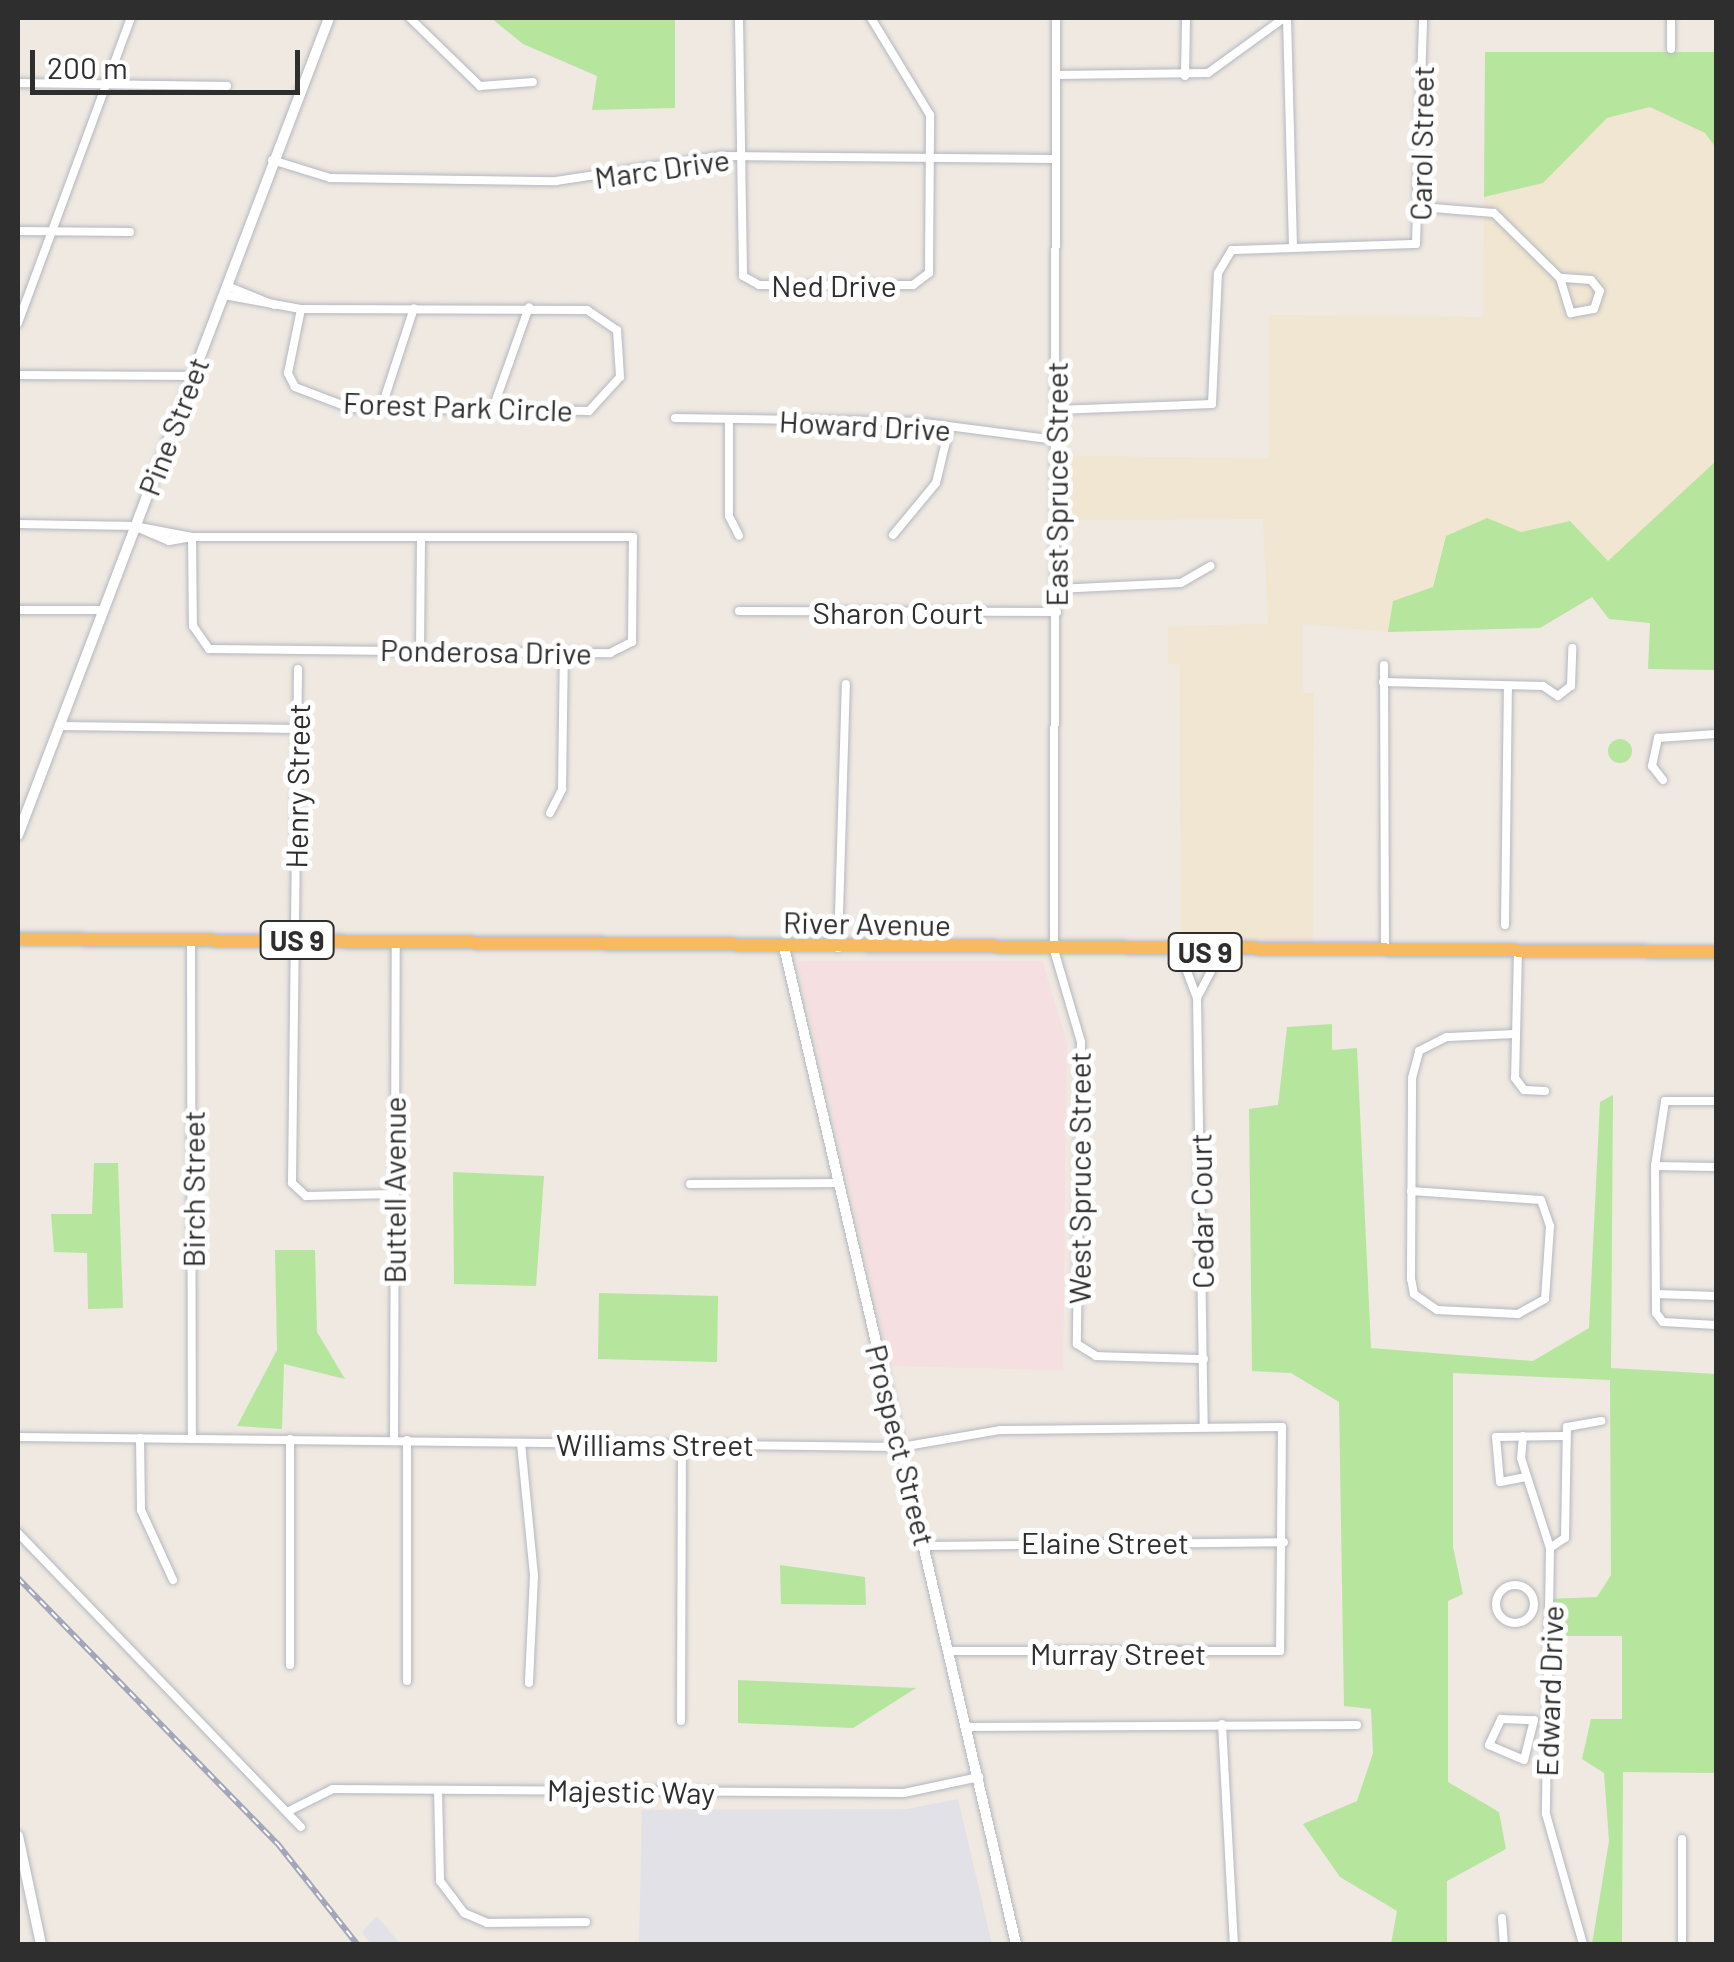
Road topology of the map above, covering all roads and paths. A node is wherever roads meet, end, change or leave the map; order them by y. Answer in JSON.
{"nodes":[{"id":1,"x":131,"y":18,"type":"edge"},
{"id":2,"x":328,"y":18,"type":"edge"},
{"id":3,"x":410,"y":18,"type":"edge"},
{"id":4,"x":740,"y":18,"type":"edge"},
{"id":5,"x":871,"y":18,"type":"edge"},
{"id":6,"x":1056,"y":18,"type":"edge"},
{"id":7,"x":1186,"y":18,"type":"edge"},
{"id":8,"x":1285,"y":18,"type":"edge"},
{"id":9,"x":1424,"y":18,"type":"edge"},
{"id":10,"x":1671,"y":18,"type":"edge"},
{"id":11,"x":1671,"y":49,"type":"dead end"},
{"id":12,"x":1056,"y":75,"type":"junction"},
{"id":13,"x":1185,"y":76,"type":"junction"},
{"id":14,"x":533,"y":82,"type":"dead end"},
{"id":15,"x":18,"y":83,"type":"edge"},
{"id":16,"x":106,"y":84,"type":"junction"},
{"id":17,"x":227,"y":86,"type":"dead end"},
{"id":18,"x":739,"y":156,"type":"junction"},
{"id":19,"x":931,"y":158,"type":"junction"},
{"id":20,"x":1056,"y":159,"type":"junction"},
{"id":21,"x":272,"y":160,"type":"junction"},
{"id":22,"x":1421,"y":207,"type":"junction"},
{"id":23,"x":18,"y":231,"type":"edge"},
{"id":24,"x":52,"y":232,"type":"junction"},
{"id":25,"x":130,"y":232,"type":"dead end"},
{"id":26,"x":1293,"y":248,"type":"junction"},
{"id":27,"x":1560,"y":278,"type":"junction"},
{"id":28,"x":225,"y":291,"type":"junction"},
{"id":29,"x":529,"y":307,"type":"junction"},
{"id":30,"x":414,"y":308,"type":"junction"},
{"id":31,"x":301,"y":309,"type":"junction"},
{"id":32,"x":18,"y":323,"type":"edge"},
{"id":33,"x":18,"y":374,"type":"edge"},
{"id":34,"x":193,"y":376,"type":"junction"},
{"id":35,"x":381,"y":409,"type":"junction"},
{"id":36,"x":1056,"y":410,"type":"junction"},
{"id":37,"x":492,"y":411,"type":"junction"},
{"id":38,"x":675,"y":418,"type":"dead end"},
{"id":39,"x":729,"y":421,"type":"junction"},
{"id":40,"x":949,"y":429,"type":"junction"},
{"id":41,"x":1056,"y":440,"type":"junction"},
{"id":42,"x":18,"y":524,"type":"edge"},
{"id":43,"x":134,"y":526,"type":"junction"},
{"id":44,"x":892,"y":535,"type":"dead end"},
{"id":45,"x":739,"y":536,"type":"dead end"},
{"id":46,"x":192,"y":537,"type":"junction"},
{"id":47,"x":421,"y":537,"type":"junction"},
{"id":48,"x":1210,"y":566,"type":"dead end"},
{"id":49,"x":1057,"y":588,"type":"junction"},
{"id":50,"x":18,"y":610,"type":"edge"},
{"id":51,"x":102,"y":610,"type":"junction"},
{"id":52,"x":740,"y":611,"type":"dead end"},
{"id":53,"x":1056,"y":612,"type":"junction"},
{"id":54,"x":1572,"y":648,"type":"dead end"},
{"id":55,"x":420,"y":651,"type":"junction"},
{"id":56,"x":564,"y":652,"type":"junction"},
{"id":57,"x":1384,"y":665,"type":"dead end"},
{"id":58,"x":298,"y":669,"type":"dead end"},
{"id":59,"x":1383,"y":682,"type":"junction"},
{"id":60,"x":846,"y":684,"type":"dead end"},
{"id":61,"x":1508,"y":686,"type":"junction"},
{"id":62,"x":59,"y":726,"type":"junction"},
{"id":63,"x":298,"y":728,"type":"junction"},
{"id":64,"x":1716,"y":734,"type":"edge"},
{"id":65,"x":1663,"y":780,"type":"dead end"},
{"id":66,"x":550,"y":814,"type":"dead end"},
{"id":67,"x":18,"y":835,"type":"edge"},
{"id":68,"x":1505,"y":926,"type":"dead end"},
{"id":69,"x":18,"y":939,"type":"edge"},
{"id":70,"x":191,"y":940,"type":"junction"},
{"id":71,"x":294,"y":940,"type":"junction"},
{"id":72,"x":396,"y":941,"type":"junction"},
{"id":73,"x":784,"y":947,"type":"junction"},
{"id":74,"x":838,"y":948,"type":"junction"},
{"id":75,"x":1385,"y":948,"type":"junction"},
{"id":76,"x":1518,"y":949,"type":"junction"},
{"id":77,"x":1054,"y":950,"type":"junction"},
{"id":78,"x":1179,"y":950,"type":"junction"},
{"id":79,"x":1221,"y":952,"type":"junction"},
{"id":80,"x":1716,"y":952,"type":"edge"},
{"id":81,"x":1197,"y":998,"type":"junction"},
{"id":82,"x":1516,"y":1034,"type":"junction"},
{"id":83,"x":1545,"y":1091,"type":"dead end"},
{"id":84,"x":1716,"y":1101,"type":"edge"},
{"id":85,"x":1655,"y":1166,"type":"junction"},
{"id":86,"x":1716,"y":1167,"type":"edge"},
{"id":87,"x":838,"y":1183,"type":"junction"},
{"id":88,"x":690,"y":1184,"type":"dead end"},
{"id":89,"x":1411,"y":1191,"type":"junction"},
{"id":90,"x":394,"y":1194,"type":"junction"},
{"id":91,"x":1656,"y":1294,"type":"junction"},
{"id":92,"x":1716,"y":1296,"type":"edge"},
{"id":93,"x":1716,"y":1325,"type":"edge"},
{"id":94,"x":1204,"y":1359,"type":"junction"},
{"id":95,"x":1600,"y":1421,"type":"dead end"},
{"id":96,"x":1204,"y":1424,"type":"junction"},
{"id":97,"x":1523,"y":1436,"type":"junction"},
{"id":98,"x":1565,"y":1436,"type":"junction"},
{"id":99,"x":18,"y":1437,"type":"edge"},
{"id":100,"x":140,"y":1438,"type":"junction"},
{"id":101,"x":192,"y":1439,"type":"junction"},
{"id":102,"x":290,"y":1439,"type":"junction"},
{"id":103,"x":394,"y":1439,"type":"junction"},
{"id":104,"x":406,"y":1440,"type":"junction"},
{"id":105,"x":521,"y":1442,"type":"junction"},
{"id":106,"x":682,"y":1443,"type":"junction"},
{"id":107,"x":901,"y":1447,"type":"junction"},
{"id":108,"x":1526,"y":1477,"type":"junction"},
{"id":109,"x":18,"y":1532,"type":"edge"},
{"id":110,"x":1284,"y":1542,"type":"junction"},
{"id":111,"x":18,"y":1546,"type":"edge"},
{"id":112,"x":926,"y":1546,"type":"junction"},
{"id":113,"x":1550,"y":1548,"type":"junction"},
{"id":114,"x":31,"y":1549,"type":"junction"},
{"id":115,"x":173,"y":1580,"type":"dead end"},
{"id":116,"x":1529,"y":1622,"type":"junction"},
{"id":117,"x":1551,"y":1624,"type":"junction"},
{"id":118,"x":950,"y":1651,"type":"junction"},
{"id":119,"x":290,"y":1666,"type":"dead end"},
{"id":120,"x":406,"y":1682,"type":"dead end"},
{"id":121,"x":530,"y":1683,"type":"dead end"},
{"id":122,"x":1534,"y":1720,"type":"junction"},
{"id":123,"x":1550,"y":1720,"type":"junction"},
{"id":124,"x":680,"y":1722,"type":"dead end"},
{"id":125,"x":1222,"y":1724,"type":"junction"},
{"id":126,"x":1357,"y":1725,"type":"dead end"},
{"id":127,"x":967,"y":1727,"type":"junction"},
{"id":128,"x":979,"y":1777,"type":"junction"},
{"id":129,"x":438,"y":1790,"type":"junction"},
{"id":130,"x":287,"y":1812,"type":"junction"},
{"id":131,"x":302,"y":1827,"type":"dead end"},
{"id":132,"x":18,"y":1836,"type":"edge"},
{"id":133,"x":1682,"y":1838,"type":"dead end"},
{"id":134,"x":1502,"y":1918,"type":"dead end"},
{"id":135,"x":586,"y":1922,"type":"dead end"},
{"id":136,"x":42,"y":1944,"type":"edge"},
{"id":137,"x":1016,"y":1944,"type":"edge"},
{"id":138,"x":1234,"y":1944,"type":"edge"},
{"id":139,"x":1504,"y":1944,"type":"edge"},
{"id":140,"x":1583,"y":1944,"type":"edge"},
{"id":141,"x":1682,"y":1944,"type":"edge"}],
"edges":[{"from":1,"to":16,"type":"street"},
{"from":2,"to":21,"type":"street","name":"Pine Street"},
{"from":3,"to":14,"type":"street"},
{"from":4,"to":18,"type":"street"},
{"from":5,"to":19,"type":"street"},
{"from":6,"to":12,"type":"street","name":"East Spruce Street"},
{"from":7,"to":13,"type":"street"},
{"from":8,"to":13,"type":"street"},
{"from":8,"to":26,"type":"street"},
{"from":9,"to":22,"type":"street","name":"Carol Street"},
{"from":10,"to":11,"type":"street"},
{"from":12,"to":13,"type":"street"},
{"from":12,"to":20,"type":"street","name":"East Spruce Street"},
{"from":15,"to":16,"type":"street"},
{"from":16,"to":17,"type":"street"},
{"from":16,"to":24,"type":"street"},
{"from":18,"to":19,"type":"street","name":"Marc Drive"},
{"from":18,"to":19,"type":"street","name":"Ned Drive"},
{"from":18,"to":21,"type":"street","name":"Marc Drive"},
{"from":19,"to":20,"type":"street","name":"Marc Drive"},
{"from":20,"to":36,"type":"street","name":"East Spruce Street"},
{"from":21,"to":28,"type":"street","name":"Pine Street"},
{"from":22,"to":26,"type":"street","name":"Carol Street"},
{"from":22,"to":27,"type":"street"},
{"from":23,"to":24,"type":"street"},
{"from":24,"to":25,"type":"street"},
{"from":24,"to":32,"type":"street"},
{"from":26,"to":36,"type":"street","name":"Carol Street"},
{"from":27,"to":27,"type":"street"},
{"from":28,"to":31,"type":"street","name":"Forest Park Circle"},
{"from":28,"to":34,"type":"street","name":"Pine Street"},
{"from":29,"to":30,"type":"street","name":"Forest Park Circle"},
{"from":29,"to":37,"type":"street"},
{"from":29,"to":37,"type":"street","name":"Forest Park Circle"},
{"from":30,"to":31,"type":"street","name":"Forest Park Circle"},
{"from":30,"to":35,"type":"street"},
{"from":31,"to":35,"type":"street","name":"Forest Park Circle"},
{"from":33,"to":34,"type":"street"},
{"from":34,"to":43,"type":"street","name":"Pine Street"},
{"from":35,"to":37,"type":"street","name":"Forest Park Circle"},
{"from":36,"to":41,"type":"street","name":"East Spruce Street"},
{"from":38,"to":39,"type":"street","name":"Howard Drive"},
{"from":39,"to":40,"type":"street","name":"Howard Drive"},
{"from":39,"to":45,"type":"street"},
{"from":40,"to":41,"type":"street","name":"Howard Drive"},
{"from":40,"to":44,"type":"street"},
{"from":41,"to":49,"type":"street","name":"East Spruce Street"},
{"from":42,"to":43,"type":"street","name":"Ponderosa Drive"},
{"from":43,"to":46,"type":"street","name":"Ponderosa Drive"},
{"from":43,"to":51,"type":"street","name":"Pine Street"},
{"from":46,"to":47,"type":"street","name":"Ponderosa Drive"},
{"from":46,"to":55,"type":"street","name":"Ponderosa Drive"},
{"from":47,"to":55,"type":"street"},
{"from":47,"to":56,"type":"street","name":"Ponderosa Drive"},
{"from":48,"to":49,"type":"street"},
{"from":49,"to":53,"type":"street","name":"East Spruce Street"},
{"from":50,"to":51,"type":"street"},
{"from":51,"to":62,"type":"street","name":"Pine Street"},
{"from":52,"to":53,"type":"street","name":"Sharon Court"},
{"from":53,"to":77,"type":"street","name":"East Spruce Street"},
{"from":54,"to":61,"type":"street"},
{"from":55,"to":56,"type":"street","name":"Ponderosa Drive"},
{"from":56,"to":66,"type":"street"},
{"from":57,"to":59,"type":"street"},
{"from":58,"to":63,"type":"street","name":"Henry Street"},
{"from":59,"to":61,"type":"street"},
{"from":59,"to":75,"type":"street"},
{"from":60,"to":74,"type":"street"},
{"from":61,"to":68,"type":"street"},
{"from":62,"to":63,"type":"street"},
{"from":62,"to":67,"type":"street","name":"Pine Street"},
{"from":63,"to":71,"type":"street","name":"Henry Street"},
{"from":64,"to":65,"type":"street"},
{"from":69,"to":70,"type":"highway","name":"River Avenue","number":"US 9"},
{"from":70,"to":71,"type":"highway","name":"River Avenue","number":"US 9"},
{"from":70,"to":101,"type":"street","name":"Birch Street"},
{"from":71,"to":72,"type":"highway","name":"River Avenue","number":"US 9"},
{"from":71,"to":90,"type":"street","name":"Henry Street"},
{"from":72,"to":73,"type":"highway","name":"River Avenue","number":"US 9"},
{"from":72,"to":90,"type":"street","name":"Buttell Avenue"},
{"from":73,"to":74,"type":"highway","name":"River Avenue","number":"US 9"},
{"from":73,"to":87,"type":"street","name":"Prospect Street"},
{"from":74,"to":77,"type":"highway","name":"River Avenue","number":"US 9"},
{"from":75,"to":76,"type":"highway","name":"River Avenue","number":"US 9"},
{"from":75,"to":79,"type":"highway","name":"River Avenue","number":"US 9"},
{"from":76,"to":80,"type":"highway","name":"River Avenue","number":"US 9"},
{"from":76,"to":82,"type":"street"},
{"from":77,"to":78,"type":"highway","name":"River Avenue","number":"US 9"},
{"from":77,"to":94,"type":"street","name":"West Spruce Street"},
{"from":78,"to":79,"type":"highway","name":"River Avenue","number":"US 9"},
{"from":78,"to":81,"type":"street","name":"Cedar Court"},
{"from":79,"to":81,"type":"street","name":"Cedar Court"},
{"from":81,"to":94,"type":"street","name":"Cedar Court"},
{"from":82,"to":83,"type":"street"},
{"from":82,"to":89,"type":"street"},
{"from":84,"to":85,"type":"street"},
{"from":85,"to":86,"type":"street"},
{"from":85,"to":91,"type":"street"},
{"from":87,"to":88,"type":"street"},
{"from":87,"to":107,"type":"street","name":"Prospect Street"},
{"from":89,"to":89,"type":"street"},
{"from":90,"to":103,"type":"street","name":"Buttell Avenue"},
{"from":91,"to":92,"type":"street"},
{"from":91,"to":93,"type":"street"},
{"from":94,"to":96,"type":"street","name":"Cedar Court"},
{"from":95,"to":98,"type":"street"},
{"from":96,"to":107,"type":"street","name":"Williams Street"},
{"from":96,"to":110,"type":"street","name":"Williams Street"},
{"from":97,"to":98,"type":"street"},
{"from":97,"to":108,"type":"street","name":"Edward Drive"},
{"from":97,"to":108,"type":"street"},
{"from":98,"to":113,"type":"street"},
{"from":99,"to":100,"type":"street","name":"Williams Street"},
{"from":100,"to":101,"type":"street","name":"Williams Street"},
{"from":100,"to":115,"type":"street"},
{"from":101,"to":102,"type":"street","name":"Williams Street"},
{"from":102,"to":103,"type":"street","name":"Williams Street"},
{"from":102,"to":119,"type":"street"},
{"from":103,"to":104,"type":"street","name":"Williams Street"},
{"from":104,"to":105,"type":"street","name":"Williams Street"},
{"from":104,"to":120,"type":"street"},
{"from":105,"to":106,"type":"street","name":"Williams Street"},
{"from":105,"to":121,"type":"street"},
{"from":106,"to":107,"type":"street","name":"Williams Street"},
{"from":106,"to":124,"type":"street"},
{"from":107,"to":112,"type":"street","name":"Prospect Street"},
{"from":108,"to":113,"type":"street","name":"Edward Drive"},
{"from":109,"to":114,"type":"street"},
{"from":110,"to":112,"type":"street","name":"Elaine Street"},
{"from":110,"to":118,"type":"street","name":"Murray Street"},
{"from":111,"to":114,"type":"street"},
{"from":112,"to":118,"type":"street","name":"Prospect Street"},
{"from":113,"to":117,"type":"street","name":"Edward Drive"},
{"from":114,"to":130,"type":"street"},
{"from":116,"to":116,"type":"street"},
{"from":116,"to":117,"type":"street"},
{"from":117,"to":123,"type":"street","name":"Edward Drive"},
{"from":118,"to":127,"type":"street","name":"Prospect Street"},
{"from":122,"to":122,"type":"street"},
{"from":122,"to":123,"type":"street"},
{"from":123,"to":140,"type":"street","name":"Edward Drive"},
{"from":125,"to":126,"type":"street"},
{"from":125,"to":127,"type":"street"},
{"from":125,"to":138,"type":"street"},
{"from":127,"to":128,"type":"street","name":"Prospect Street"},
{"from":128,"to":129,"type":"street","name":"Majestic Way"},
{"from":128,"to":137,"type":"street","name":"Prospect Street"},
{"from":129,"to":130,"type":"street","name":"Majestic Way"},
{"from":129,"to":135,"type":"street"},
{"from":130,"to":131,"type":"street"},
{"from":132,"to":136,"type":"street"},
{"from":133,"to":141,"type":"street"},
{"from":134,"to":139,"type":"street"}]}
